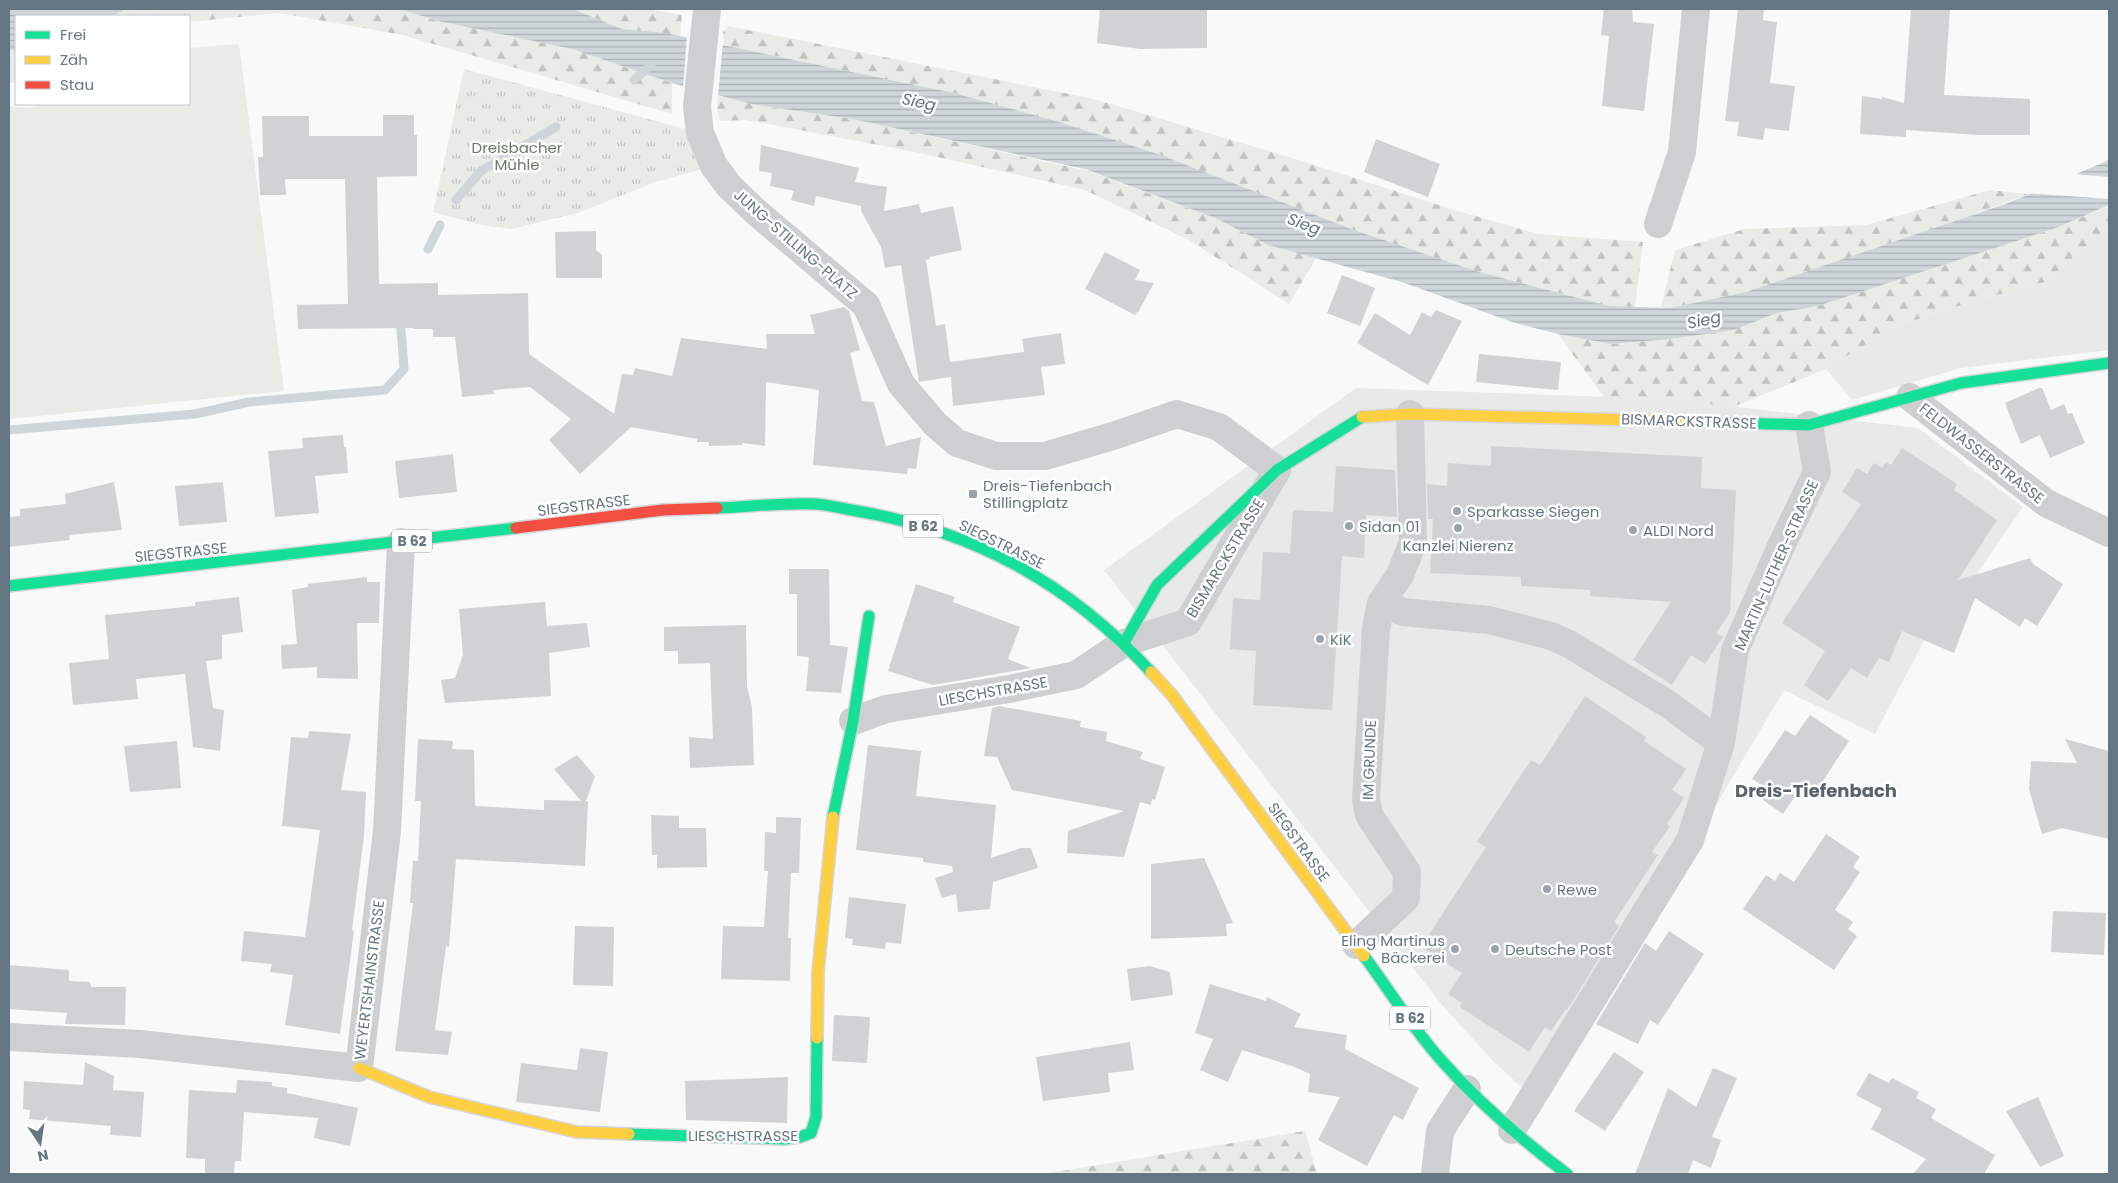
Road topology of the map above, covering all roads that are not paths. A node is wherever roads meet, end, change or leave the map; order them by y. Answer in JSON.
{"nodes":[{"id":1,"x":1696,"y":9,"type":"edge"},
{"id":2,"x":705,"y":18,"type":"edge"},
{"id":3,"x":1658,"y":224,"type":"dead end"},
{"id":4,"x":2109,"y":363,"type":"edge"},
{"id":5,"x":1910,"y":397,"type":"junction"},
{"id":6,"x":1410,"y":414,"type":"junction"},
{"id":7,"x":1809,"y":425,"type":"junction"},
{"id":8,"x":1277,"y":470,"type":"junction"},
{"id":9,"x":2109,"y":533,"type":"edge"},
{"id":10,"x":402,"y":542,"type":"junction"},
{"id":11,"x":9,"y":586,"type":"edge"},
{"id":12,"x":1382,"y":603,"type":"junction"},
{"id":13,"x":869,"y":616,"type":"dead end"},
{"id":14,"x":1124,"y":643,"type":"junction"},
{"id":15,"x":853,"y":722,"type":"junction"},
{"id":16,"x":1721,"y":743,"type":"junction"},
{"id":17,"x":1356,"y":945,"type":"junction"},
{"id":18,"x":9,"y":1037,"type":"edge"},
{"id":19,"x":359,"y":1068,"type":"junction"},
{"id":20,"x":1467,"y":1089,"type":"junction"},
{"id":21,"x":1512,"y":1130,"type":"junction"},
{"id":22,"x":1435,"y":1174,"type":"edge"},
{"id":23,"x":1567,"y":1174,"type":"edge"}],
"edges":[{"from":1,"to":3,"type":"street"},
{"from":2,"to":8,"type":"street","name":"JUNG-STILLING-PLATZ"},
{"from":4,"to":5,"type":"street","name":"BISMARCKSTRASSE"},
{"from":5,"to":7,"type":"street","name":"BISMARCKSTRASSE"},
{"from":5,"to":9,"type":"street","name":"FELDWASSERSTRASSE"},
{"from":6,"to":7,"type":"street","name":"BISMARCKSTRASSE"},
{"from":6,"to":8,"type":"street","name":"BISMARCKSTRASSE"},
{"from":6,"to":12,"type":"street","name":"IM GRUNDE"},
{"from":7,"to":16,"type":"street","name":"MARTIN-LUTHER-STRASSE"},
{"from":8,"to":14,"type":"street","name":"BISMARCKSTRASSE"},
{"from":8,"to":14,"type":"street","name":"BISMARCKSTRASSE"},
{"from":10,"to":11,"type":"street","name":"SIEGSTRASSE","number":"B 62"},
{"from":10,"to":14,"type":"street","name":"SIEGSTRASSE","number":"B 62"},
{"from":10,"to":19,"type":"street","name":"WEYERTSHAINSTRASSE"},
{"from":12,"to":16,"type":"street"},
{"from":12,"to":17,"type":"street","name":"IM GRUNDE"},
{"from":13,"to":15,"type":"street","name":"LIESCHSTRASSE"},
{"from":14,"to":15,"type":"street","name":"LIESCHSTRASSE"},
{"from":14,"to":17,"type":"street","name":"SIEGSTRASSE","number":"B 62"},
{"from":15,"to":19,"type":"street","name":"LIESCHSTRASSE"},
{"from":16,"to":21,"type":"street","name":"MARTIN-LUTHER-STRASSE"},
{"from":17,"to":20,"type":"street","name":"SIEGSTRASSE","number":"B 62"},
{"from":18,"to":19,"type":"street","name":"WEYERTSHAINSTRASSE"},
{"from":20,"to":21,"type":"street","name":"SIEGSTRASSE","number":"B 62"},
{"from":20,"to":22,"type":"street"},
{"from":21,"to":23,"type":"street","name":"SIEGSTRASSE","number":"B 62"}]}
